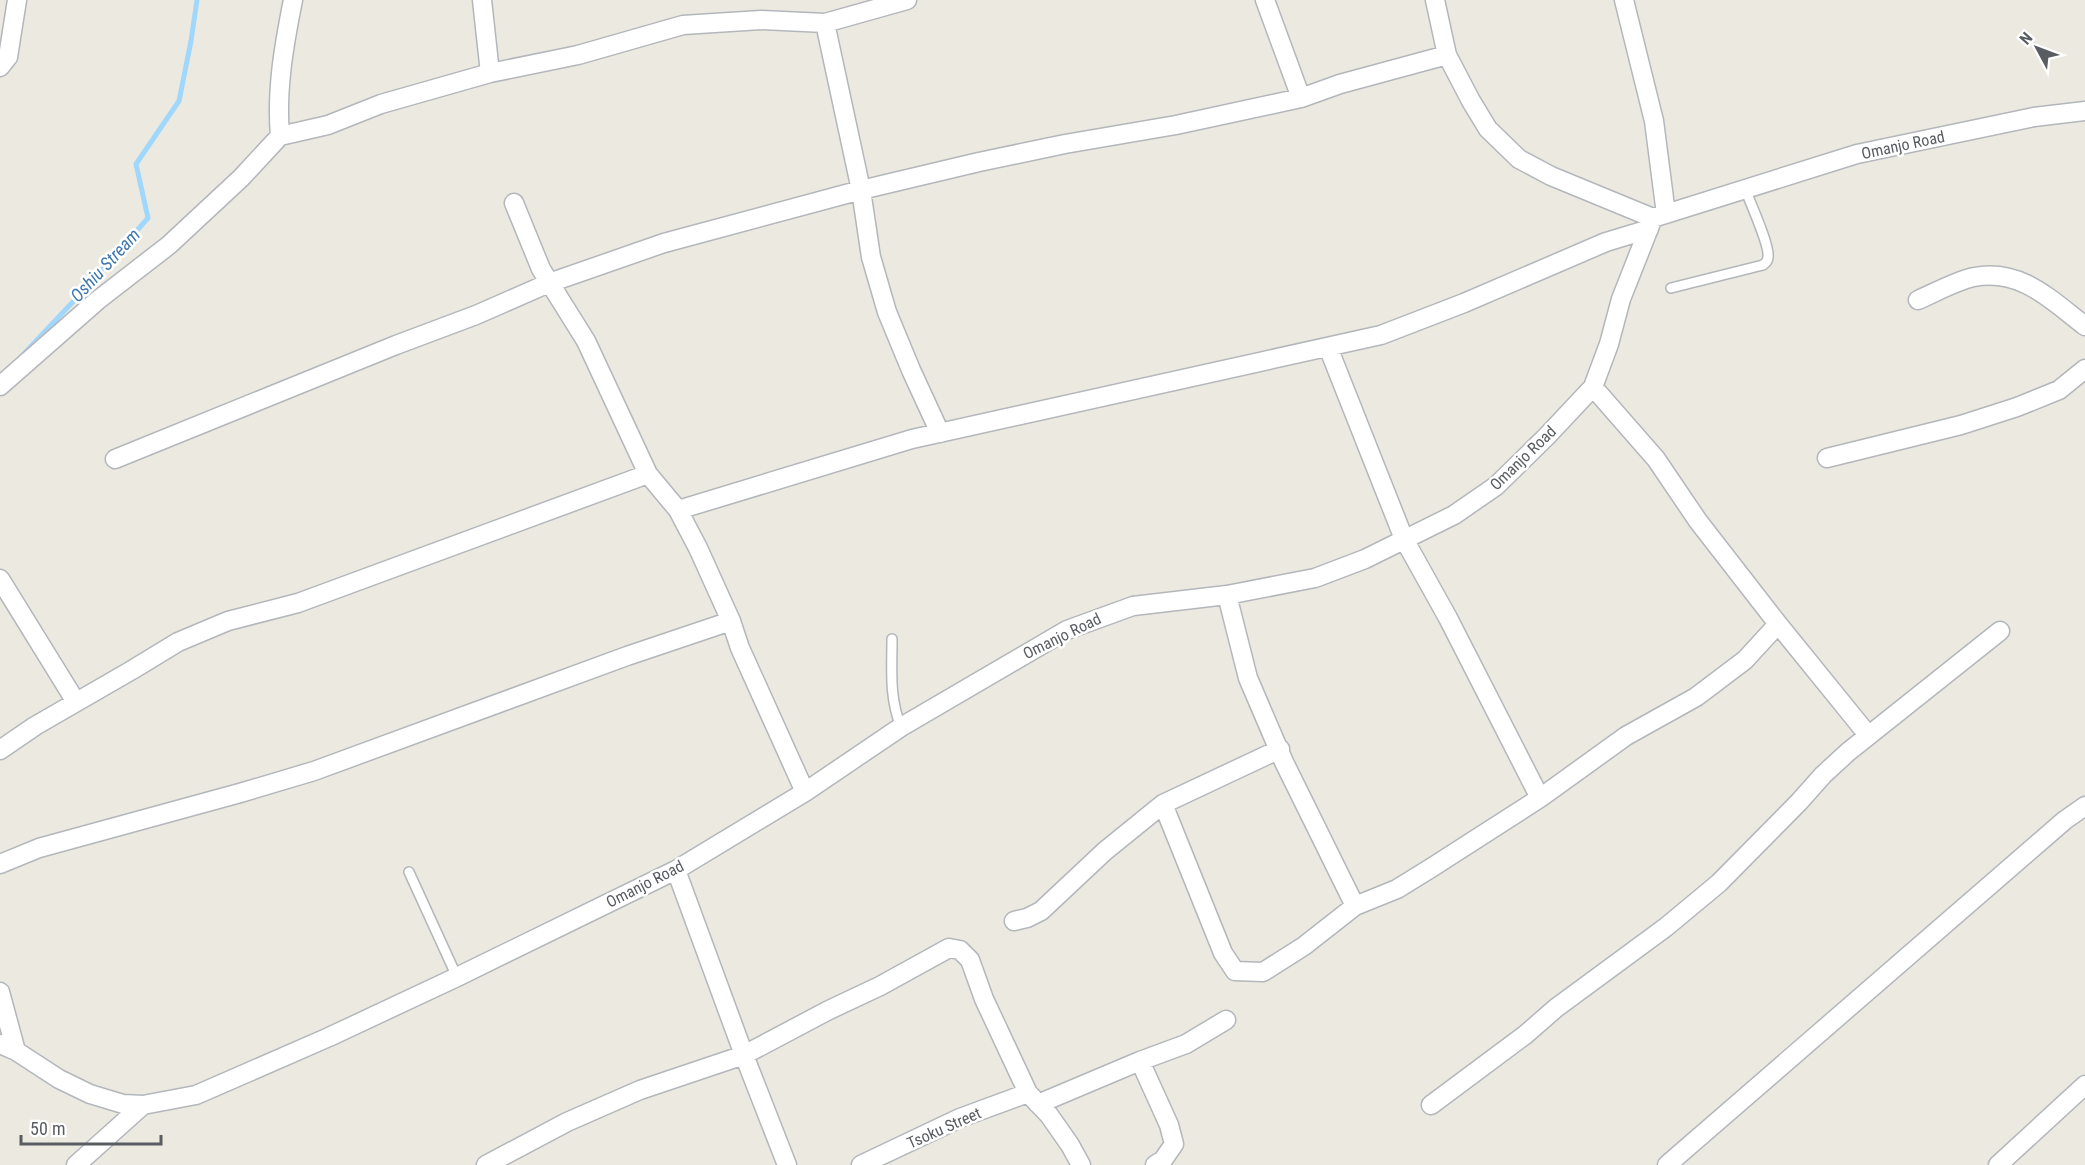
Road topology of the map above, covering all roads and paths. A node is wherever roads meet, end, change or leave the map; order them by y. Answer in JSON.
{"nodes":[{"id":1,"x":17,"y":0,"type":"edge"},
{"id":2,"x":293,"y":0,"type":"edge"},
{"id":3,"x":482,"y":0,"type":"edge"},
{"id":4,"x":907,"y":0,"type":"edge"},
{"id":5,"x":1265,"y":0,"type":"edge"},
{"id":6,"x":1435,"y":0,"type":"edge"},
{"id":7,"x":1624,"y":0,"type":"edge"},
{"id":8,"x":825,"y":23,"type":"junction"},
{"id":9,"x":1448,"y":55,"type":"junction"},
{"id":10,"x":0,"y":67,"type":"edge"},
{"id":11,"x":490,"y":73,"type":"junction"},
{"id":12,"x":1301,"y":98,"type":"junction"},
{"id":13,"x":2085,"y":111,"type":"edge"},
{"id":14,"x":280,"y":136,"type":"junction"},
{"id":15,"x":1745,"y":189,"type":"junction"},
{"id":16,"x":861,"y":190,"type":"junction"},
{"id":17,"x":514,"y":203,"type":"dead end"},
{"id":18,"x":1656,"y":220,"type":"junction"},
{"id":19,"x":549,"y":283,"type":"junction"},
{"id":20,"x":1671,"y":288,"type":"dead end"},
{"id":21,"x":1918,"y":300,"type":"dead end"},
{"id":22,"x":2085,"y":326,"type":"edge"},
{"id":23,"x":1328,"y":347,"type":"junction"},
{"id":24,"x":2085,"y":369,"type":"edge"},
{"id":25,"x":0,"y":386,"type":"edge"},
{"id":26,"x":1593,"y":387,"type":"junction"},
{"id":27,"x":940,"y":433,"type":"junction"},
{"id":28,"x":1827,"y":458,"type":"dead end"},
{"id":29,"x":115,"y":459,"type":"dead end"},
{"id":30,"x":648,"y":474,"type":"junction"},
{"id":31,"x":678,"y":510,"type":"junction"},
{"id":32,"x":1404,"y":538,"type":"junction"},
{"id":33,"x":0,"y":579,"type":"edge"},
{"id":34,"x":1227,"y":595,"type":"junction"},
{"id":35,"x":731,"y":621,"type":"junction"},
{"id":36,"x":1778,"y":624,"type":"junction"},
{"id":37,"x":2000,"y":631,"type":"dead end"},
{"id":38,"x":892,"y":639,"type":"dead end"},
{"id":39,"x":76,"y":702,"type":"junction"},
{"id":40,"x":901,"y":727,"type":"junction"},
{"id":41,"x":1868,"y":735,"type":"junction"},
{"id":42,"x":1280,"y":749,"type":"junction"},
{"id":43,"x":0,"y":750,"type":"edge"},
{"id":44,"x":805,"y":792,"type":"junction"},
{"id":45,"x":1540,"y":798,"type":"junction"},
{"id":46,"x":1164,"y":804,"type":"junction"},
{"id":47,"x":2085,"y":806,"type":"edge"},
{"id":48,"x":0,"y":864,"type":"edge"},
{"id":49,"x":676,"y":870,"type":"junction"},
{"id":50,"x":410,"y":872,"type":"dead end"},
{"id":51,"x":1355,"y":906,"type":"junction"},
{"id":52,"x":1014,"y":921,"type":"dead end"},
{"id":53,"x":457,"y":977,"type":"junction"},
{"id":54,"x":0,"y":992,"type":"edge"},
{"id":55,"x":1226,"y":1020,"type":"dead end"},
{"id":56,"x":8,"y":1048,"type":"edge"},
{"id":57,"x":744,"y":1055,"type":"junction"},
{"id":58,"x":1140,"y":1061,"type":"junction"},
{"id":59,"x":2085,"y":1085,"type":"edge"},
{"id":60,"x":1033,"y":1099,"type":"junction"},
{"id":61,"x":143,"y":1105,"type":"junction"},
{"id":62,"x":1431,"y":1105,"type":"dead end"},
{"id":63,"x":76,"y":1165,"type":"edge"},
{"id":64,"x":486,"y":1165,"type":"edge"},
{"id":65,"x":787,"y":1165,"type":"edge"},
{"id":66,"x":861,"y":1165,"type":"edge"},
{"id":67,"x":1081,"y":1165,"type":"edge"},
{"id":68,"x":1155,"y":1165,"type":"edge"},
{"id":69,"x":1667,"y":1165,"type":"edge"},
{"id":70,"x":1998,"y":1165,"type":"edge"}],
"edges":[{"from":1,"to":10,"type":"street"},
{"from":2,"to":14,"type":"street"},
{"from":3,"to":11,"type":"street"},
{"from":4,"to":8,"type":"street"},
{"from":5,"to":12,"type":"street"},
{"from":6,"to":9,"type":"street"},
{"from":7,"to":18,"type":"street"},
{"from":8,"to":11,"type":"street"},
{"from":8,"to":16,"type":"street"},
{"from":9,"to":12,"type":"street"},
{"from":9,"to":18,"type":"street"},
{"from":11,"to":14,"type":"street"},
{"from":12,"to":16,"type":"street"},
{"from":13,"to":15,"type":"street","name":"Omanjo Road"},
{"from":14,"to":25,"type":"street"},
{"from":15,"to":18,"type":"street","name":"Omanjo Road"},
{"from":15,"to":20,"type":"lane"},
{"from":16,"to":19,"type":"street"},
{"from":16,"to":27,"type":"street"},
{"from":17,"to":19,"type":"street"},
{"from":18,"to":23,"type":"street"},
{"from":18,"to":26,"type":"street","name":"Omanjo Road"},
{"from":19,"to":29,"type":"street"},
{"from":19,"to":30,"type":"street"},
{"from":21,"to":22,"type":"street"},
{"from":23,"to":27,"type":"street"},
{"from":23,"to":32,"type":"street"},
{"from":24,"to":28,"type":"street"},
{"from":26,"to":32,"type":"street","name":"Omanjo Road"},
{"from":26,"to":36,"type":"street"},
{"from":27,"to":31,"type":"street"},
{"from":30,"to":31,"type":"street"},
{"from":30,"to":39,"type":"street"},
{"from":31,"to":35,"type":"street"},
{"from":32,"to":34,"type":"street","name":"Omanjo Road"},
{"from":32,"to":45,"type":"street"},
{"from":33,"to":39,"type":"street"},
{"from":34,"to":40,"type":"street","name":"Omanjo Road"},
{"from":34,"to":42,"type":"street"},
{"from":35,"to":44,"type":"street"},
{"from":35,"to":48,"type":"street"},
{"from":36,"to":41,"type":"street"},
{"from":36,"to":45,"type":"street"},
{"from":37,"to":41,"type":"street"},
{"from":38,"to":40,"type":"lane"},
{"from":39,"to":43,"type":"street"},
{"from":40,"to":44,"type":"street","name":"Omanjo Road"},
{"from":41,"to":62,"type":"street"},
{"from":42,"to":46,"type":"street"},
{"from":42,"to":51,"type":"street"},
{"from":44,"to":49,"type":"street","name":"Omanjo Road"},
{"from":45,"to":51,"type":"street"},
{"from":46,"to":51,"type":"street"},
{"from":46,"to":52,"type":"street"},
{"from":47,"to":69,"type":"street"},
{"from":49,"to":53,"type":"street","name":"Omanjo Road"},
{"from":49,"to":57,"type":"street"},
{"from":50,"to":53,"type":"lane"},
{"from":53,"to":61,"type":"street","name":"Omanjo Road"},
{"from":54,"to":56,"type":"street"},
{"from":55,"to":58,"type":"street","name":"Tsoku Street"},
{"from":56,"to":61,"type":"street","name":"Omanjo Road"},
{"from":57,"to":60,"type":"street"},
{"from":57,"to":64,"type":"street"},
{"from":57,"to":65,"type":"street"},
{"from":58,"to":60,"type":"street","name":"Tsoku Street"},
{"from":58,"to":68,"type":"street"},
{"from":59,"to":70,"type":"street"},
{"from":60,"to":66,"type":"street","name":"Tsoku Street"},
{"from":60,"to":67,"type":"street"},
{"from":61,"to":63,"type":"street"}]}
